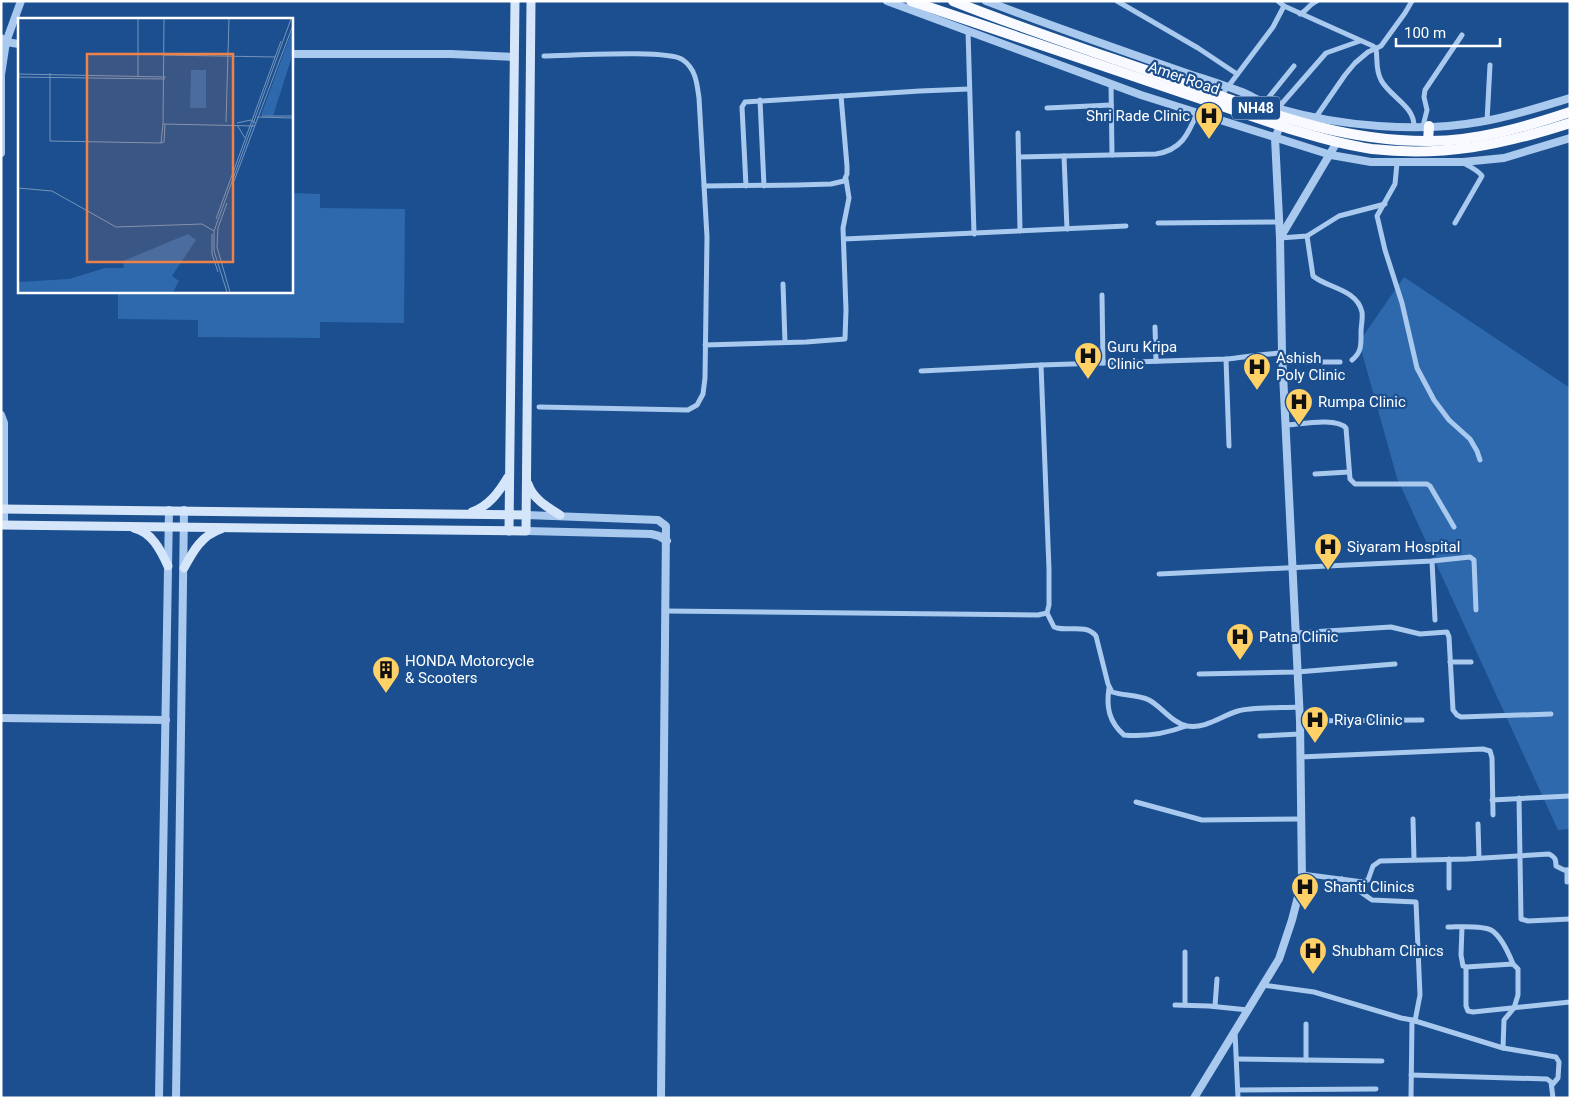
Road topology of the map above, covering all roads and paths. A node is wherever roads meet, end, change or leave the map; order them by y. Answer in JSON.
{"nodes":[{"id":1,"x":21,"y":1,"type":"edge"},
{"id":2,"x":515,"y":1,"type":"edge"},
{"id":3,"x":531,"y":1,"type":"edge"},
{"id":4,"x":887,"y":1,"type":"edge"},
{"id":5,"x":911,"y":1,"type":"edge"},
{"id":6,"x":986,"y":1,"type":"edge"},
{"id":7,"x":1117,"y":1,"type":"edge"},
{"id":8,"x":1278,"y":1,"type":"edge"},
{"id":9,"x":1318,"y":1,"type":"edge"},
{"id":10,"x":1412,"y":1,"type":"edge"},
{"id":11,"x":956,"y":2,"type":"edge"},
{"id":12,"x":1284,"y":6,"type":"junction"},
{"id":13,"x":1300,"y":14,"type":"junction"},
{"id":14,"x":968,"y":31,"type":"junction"},
{"id":15,"x":1462,"y":35,"type":"dead end"},
{"id":16,"x":4,"y":40,"type":"edge"},
{"id":17,"x":1360,"y":41,"type":"junction"},
{"id":18,"x":18,"y":44,"type":"edge"},
{"id":19,"x":1376,"y":49,"type":"junction"},
{"id":20,"x":292,"y":54,"type":"edge"},
{"id":21,"x":544,"y":56,"type":"dead end"},
{"id":22,"x":514,"y":57,"type":"junction"},
{"id":23,"x":1490,"y":65,"type":"dead end"},
{"id":24,"x":1294,"y":66,"type":"dead end"},
{"id":25,"x":1237,"y":74,"type":"junction"},
{"id":26,"x":1111,"y":84,"type":"junction"},
{"id":27,"x":1228,"y":87,"type":"junction"},
{"id":28,"x":968,"y":89,"type":"junction"},
{"id":29,"x":842,"y":96,"type":"junction"},
{"id":30,"x":1221,"y":96,"type":"junction"},
{"id":31,"x":1570,"y":98,"type":"edge"},
{"id":32,"x":760,"y":100,"type":"junction"},
{"id":33,"x":1265,"y":102,"type":"junction"},
{"id":34,"x":1111,"y":106,"type":"junction"},
{"id":35,"x":1047,"y":108,"type":"dead end"},
{"id":36,"x":1278,"y":108,"type":"junction"},
{"id":37,"x":1570,"y":112,"type":"edge"},
{"id":38,"x":1198,"y":113,"type":"junction"},
{"id":39,"x":1316,"y":117,"type":"junction"},
{"id":40,"x":1487,"y":121,"type":"junction"},
{"id":41,"x":1570,"y":123,"type":"edge"},
{"id":42,"x":1280,"y":126,"type":"junction"},
{"id":43,"x":1426,"y":126,"type":"junction"},
{"id":44,"x":1414,"y":127,"type":"junction"},
{"id":45,"x":1018,"y":133,"type":"dead end"},
{"id":46,"x":1275,"y":138,"type":"junction"},
{"id":47,"x":1570,"y":138,"type":"edge"},
{"id":48,"x":1428,"y":141,"type":"junction"},
{"id":49,"x":1337,"y":142,"type":"junction"},
{"id":50,"x":1,"y":153,"type":"edge"},
{"id":51,"x":1112,"y":154,"type":"junction"},
{"id":52,"x":1331,"y":155,"type":"junction"},
{"id":53,"x":1064,"y":156,"type":"junction"},
{"id":54,"x":1019,"y":157,"type":"junction"},
{"id":55,"x":1397,"y":162,"type":"junction"},
{"id":56,"x":1463,"y":162,"type":"junction"},
{"id":57,"x":846,"y":179,"type":"junction"},
{"id":58,"x":704,"y":186,"type":"junction"},
{"id":59,"x":746,"y":186,"type":"junction"},
{"id":60,"x":764,"y":186,"type":"junction"},
{"id":61,"x":1385,"y":204,"type":"junction"},
{"id":62,"x":1279,"y":222,"type":"junction"},
{"id":63,"x":1158,"y":223,"type":"dead end"},
{"id":64,"x":1456,"y":223,"type":"dead end"},
{"id":65,"x":1126,"y":226,"type":"dead end"},
{"id":66,"x":1067,"y":230,"type":"junction"},
{"id":67,"x":1020,"y":231,"type":"junction"},
{"id":68,"x":974,"y":234,"type":"junction"},
{"id":69,"x":1308,"y":236,"type":"junction"},
{"id":70,"x":1280,"y":238,"type":"junction"},
{"id":71,"x":844,"y":239,"type":"junction"},
{"id":72,"x":783,"y":284,"type":"dead end"},
{"id":73,"x":1102,"y":295,"type":"dead end"},
{"id":74,"x":1154,"y":328,"type":"dead end"},
{"id":75,"x":785,"y":342,"type":"junction"},
{"id":76,"x":705,"y":345,"type":"junction"},
{"id":77,"x":1282,"y":353,"type":"junction"},
{"id":78,"x":1226,"y":359,"type":"junction"},
{"id":79,"x":1352,"y":360,"type":"dead end"},
{"id":80,"x":1156,"y":361,"type":"junction"},
{"id":81,"x":1283,"y":362,"type":"junction"},
{"id":82,"x":1340,"y":362,"type":"dead end"},
{"id":83,"x":1103,"y":363,"type":"junction"},
{"id":84,"x":1041,"y":365,"type":"junction"},
{"id":85,"x":920,"y":372,"type":"dead end"},
{"id":86,"x":539,"y":407,"type":"dead end"},
{"id":87,"x":526,"y":412,"type":"junction"},
{"id":88,"x":510,"y":413,"type":"junction"},
{"id":89,"x":1,"y":415,"type":"edge"},
{"id":90,"x":1286,"y":425,"type":"junction"},
{"id":91,"x":1229,"y":446,"type":"dead end"},
{"id":92,"x":1480,"y":460,"type":"dead end"},
{"id":93,"x":1349,"y":472,"type":"junction"},
{"id":94,"x":1315,"y":474,"type":"dead end"},
{"id":95,"x":509,"y":475,"type":"junction"},
{"id":96,"x":526,"y":479,"type":"junction"},
{"id":97,"x":3,"y":509,"type":"edge"},
{"id":98,"x":169,"y":510,"type":"junction"},
{"id":99,"x":184,"y":510,"type":"junction"},
{"id":100,"x":467,"y":514,"type":"junction"},
{"id":101,"x":508,"y":515,"type":"junction"},
{"id":102,"x":526,"y":515,"type":"junction"},
{"id":103,"x":560,"y":515,"type":"junction"},
{"id":104,"x":3,"y":525,"type":"edge"},
{"id":105,"x":127,"y":526,"type":"junction"},
{"id":106,"x":169,"y":527,"type":"junction"},
{"id":107,"x":185,"y":527,"type":"junction"},
{"id":108,"x":226,"y":527,"type":"junction"},
{"id":109,"x":1454,"y":527,"type":"dead end"},
{"id":110,"x":509,"y":531,"type":"junction"},
{"id":111,"x":526,"y":531,"type":"junction"},
{"id":112,"x":667,"y":541,"type":"junction"},
{"id":113,"x":1432,"y":561,"type":"junction"},
{"id":114,"x":168,"y":566,"type":"junction"},
{"id":115,"x":184,"y":568,"type":"junction"},
{"id":116,"x":1292,"y":568,"type":"junction"},
{"id":117,"x":1159,"y":574,"type":"dead end"},
{"id":118,"x":1476,"y":610,"type":"dead end"},
{"id":119,"x":666,"y":611,"type":"junction"},
{"id":120,"x":1047,"y":613,"type":"junction"},
{"id":121,"x":1435,"y":620,"type":"dead end"},
{"id":122,"x":1295,"y":633,"type":"junction"},
{"id":123,"x":1450,"y":662,"type":"junction"},
{"id":124,"x":1471,"y":662,"type":"dead end"},
{"id":125,"x":1395,"y":664,"type":"dead end"},
{"id":126,"x":1296,"y":672,"type":"junction"},
{"id":127,"x":1199,"y":674,"type":"dead end"},
{"id":128,"x":1109,"y":688,"type":"junction"},
{"id":129,"x":1299,"y":708,"type":"junction"},
{"id":130,"x":1551,"y":714,"type":"dead end"},
{"id":131,"x":1,"y":718,"type":"edge"},
{"id":132,"x":166,"y":720,"type":"junction"},
{"id":133,"x":1422,"y":720,"type":"dead end"},
{"id":134,"x":1300,"y":721,"type":"junction"},
{"id":135,"x":1186,"y":726,"type":"junction"},
{"id":136,"x":1300,"y":734,"type":"junction"},
{"id":137,"x":1260,"y":736,"type":"dead end"},
{"id":138,"x":1300,"y":757,"type":"junction"},
{"id":139,"x":1570,"y":796,"type":"edge"},
{"id":140,"x":1519,"y":798,"type":"junction"},
{"id":141,"x":1492,"y":800,"type":"junction"},
{"id":142,"x":1136,"y":802,"type":"dead end"},
{"id":143,"x":1493,"y":815,"type":"dead end"},
{"id":144,"x":1301,"y":819,"type":"junction"},
{"id":145,"x":1413,"y":819,"type":"dead end"},
{"id":146,"x":1478,"y":824,"type":"dead end"},
{"id":147,"x":1520,"y":856,"type":"junction"},
{"id":148,"x":1479,"y":858,"type":"junction"},
{"id":149,"x":1414,"y":859,"type":"junction"},
{"id":150,"x":1449,"y":859,"type":"junction"},
{"id":151,"x":1568,"y":870,"type":"edge"},
{"id":152,"x":1302,"y":874,"type":"junction"},
{"id":153,"x":1342,"y":879,"type":"junction"},
{"id":154,"x":1567,"y":882,"type":"dead end"},
{"id":155,"x":1449,"y":888,"type":"dead end"},
{"id":156,"x":1570,"y":919,"type":"edge"},
{"id":157,"x":1448,"y":927,"type":"dead end"},
{"id":158,"x":1462,"y":927,"type":"junction"},
{"id":159,"x":1185,"y":952,"type":"dead end"},
{"id":160,"x":1513,"y":964,"type":"junction"},
{"id":161,"x":1466,"y":967,"type":"junction"},
{"id":162,"x":1217,"y":979,"type":"dead end"},
{"id":163,"x":1262,"y":985,"type":"junction"},
{"id":164,"x":1570,"y":1002,"type":"edge"},
{"id":165,"x":1175,"y":1006,"type":"dead end"},
{"id":166,"x":1186,"y":1006,"type":"junction"},
{"id":167,"x":1215,"y":1006,"type":"junction"},
{"id":168,"x":1514,"y":1008,"type":"junction"},
{"id":169,"x":1248,"y":1010,"type":"junction"},
{"id":170,"x":1414,"y":1020,"type":"junction"},
{"id":171,"x":1306,"y":1024,"type":"dead end"},
{"id":172,"x":1235,"y":1031,"type":"junction"},
{"id":173,"x":1503,"y":1048,"type":"junction"},
{"id":174,"x":1237,"y":1059,"type":"junction"},
{"id":175,"x":1306,"y":1060,"type":"junction"},
{"id":176,"x":1382,"y":1061,"type":"dead end"},
{"id":177,"x":1411,"y":1075,"type":"junction"},
{"id":178,"x":1552,"y":1085,"type":"junction"},
{"id":179,"x":1376,"y":1089,"type":"dead end"},
{"id":180,"x":1238,"y":1090,"type":"junction"},
{"id":181,"x":160,"y":1098,"type":"edge"},
{"id":182,"x":176,"y":1098,"type":"edge"},
{"id":183,"x":661,"y":1098,"type":"edge"},
{"id":184,"x":1194,"y":1098,"type":"edge"},
{"id":185,"x":1238,"y":1098,"type":"edge"},
{"id":186,"x":1411,"y":1098,"type":"edge"},
{"id":187,"x":1553,"y":1098,"type":"edge"}],
"edges":[{"from":1,"to":16,"type":"street"},
{"from":2,"to":22,"type":"main road"},
{"from":3,"to":87,"type":"main road"},
{"from":4,"to":14,"type":"street"},
{"from":5,"to":42,"type":"highway","name":"Amer Road","number":"NH48"},
{"from":6,"to":27,"type":"street"},
{"from":7,"to":25,"type":"street"},
{"from":8,"to":12,"type":"street"},
{"from":9,"to":13,"type":"street"},
{"from":10,"to":19,"type":"street"},
{"from":11,"to":30,"type":"highway","name":"Amer Road","number":"NH48"},
{"from":12,"to":13,"type":"street"},
{"from":12,"to":25,"type":"street"},
{"from":13,"to":17,"type":"street"},
{"from":14,"to":26,"type":"street"},
{"from":14,"to":28,"type":"street"},
{"from":15,"to":43,"type":"street"},
{"from":16,"to":18,"type":"street"},
{"from":16,"to":50,"type":"street"},
{"from":17,"to":19,"type":"street"},
{"from":17,"to":36,"type":"street"},
{"from":19,"to":39,"type":"street"},
{"from":19,"to":44,"type":"street"},
{"from":20,"to":22,"type":"street"},
{"from":21,"to":58,"type":"street"},
{"from":22,"to":88,"type":"main road"},
{"from":23,"to":40,"type":"street"},
{"from":24,"to":33,"type":"street"},
{"from":25,"to":27,"type":"street"},
{"from":26,"to":34,"type":"street"},
{"from":26,"to":38,"type":"street"},
{"from":27,"to":30,"type":"street"},
{"from":27,"to":33,"type":"street"},
{"from":28,"to":29,"type":"street"},
{"from":28,"to":68,"type":"street"},
{"from":29,"to":32,"type":"street"},
{"from":29,"to":57,"type":"street"},
{"from":30,"to":48,"type":"highway","name":"Amer Road","number":"NH48"},
{"from":31,"to":40,"type":"street"},
{"from":32,"to":59,"type":"street"},
{"from":32,"to":60,"type":"street"},
{"from":33,"to":36,"type":"street"},
{"from":34,"to":35,"type":"street"},
{"from":34,"to":51,"type":"street"},
{"from":36,"to":39,"type":"street"},
{"from":37,"to":48,"type":"highway","name":"Amer Road","number":"NH48"},
{"from":38,"to":46,"type":"street"},
{"from":38,"to":51,"type":"street"},
{"from":39,"to":44,"type":"street"},
{"from":40,"to":43,"type":"street"},
{"from":41,"to":49,"type":"highway","name":"Amer Road","number":"NH48"},
{"from":42,"to":46,"type":"street"},
{"from":42,"to":49,"type":"highway","name":"Amer Road","number":"NH48"},
{"from":43,"to":44,"type":"street"},
{"from":43,"to":48,"type":"highway"},
{"from":45,"to":54,"type":"street"},
{"from":46,"to":52,"type":"street"},
{"from":46,"to":62,"type":"street"},
{"from":47,"to":56,"type":"street"},
{"from":49,"to":52,"type":"street"},
{"from":51,"to":53,"type":"street"},
{"from":52,"to":55,"type":"street"},
{"from":52,"to":70,"type":"street"},
{"from":53,"to":54,"type":"street"},
{"from":53,"to":66,"type":"street"},
{"from":54,"to":67,"type":"street"},
{"from":55,"to":56,"type":"street"},
{"from":55,"to":61,"type":"street"},
{"from":56,"to":64,"type":"street"},
{"from":57,"to":60,"type":"street"},
{"from":57,"to":71,"type":"street"},
{"from":58,"to":59,"type":"street"},
{"from":58,"to":76,"type":"street"},
{"from":59,"to":60,"type":"street"},
{"from":61,"to":69,"type":"street"},
{"from":61,"to":92,"type":"street"},
{"from":62,"to":63,"type":"street"},
{"from":62,"to":70,"type":"street"},
{"from":65,"to":66,"type":"street"},
{"from":66,"to":67,"type":"street"},
{"from":67,"to":68,"type":"street"},
{"from":68,"to":71,"type":"street"},
{"from":69,"to":70,"type":"street"},
{"from":69,"to":79,"type":"street"},
{"from":70,"to":77,"type":"street"},
{"from":71,"to":75,"type":"street"},
{"from":72,"to":75,"type":"street"},
{"from":73,"to":83,"type":"street"},
{"from":74,"to":80,"type":"street"},
{"from":75,"to":76,"type":"street"},
{"from":76,"to":86,"type":"street"},
{"from":77,"to":78,"type":"street"},
{"from":77,"to":81,"type":"street"},
{"from":78,"to":80,"type":"street"},
{"from":78,"to":91,"type":"street"},
{"from":80,"to":83,"type":"street"},
{"from":81,"to":82,"type":"street"},
{"from":81,"to":90,"type":"street"},
{"from":83,"to":84,"type":"street"},
{"from":84,"to":85,"type":"street"},
{"from":84,"to":120,"type":"street"},
{"from":87,"to":88,"type":"main road"},
{"from":87,"to":96,"type":"main road"},
{"from":88,"to":95,"type":"main road"},
{"from":89,"to":97,"type":"street"},
{"from":90,"to":93,"type":"street"},
{"from":90,"to":116,"type":"street"},
{"from":93,"to":94,"type":"street"},
{"from":93,"to":109,"type":"street"},
{"from":95,"to":100,"type":"main road"},
{"from":95,"to":101,"type":"main road"},
{"from":96,"to":102,"type":"main road"},
{"from":96,"to":103,"type":"main road"},
{"from":97,"to":98,"type":"main road"},
{"from":97,"to":104,"type":"street"},
{"from":98,"to":99,"type":"main road"},
{"from":98,"to":106,"type":"street"},
{"from":99,"to":100,"type":"main road"},
{"from":99,"to":107,"type":"street"},
{"from":100,"to":101,"type":"main road"},
{"from":101,"to":102,"type":"main road"},
{"from":101,"to":110,"type":"main road"},
{"from":102,"to":103,"type":"street"},
{"from":102,"to":111,"type":"main road"},
{"from":103,"to":112,"type":"street"},
{"from":104,"to":105,"type":"main road"},
{"from":105,"to":106,"type":"main road"},
{"from":105,"to":114,"type":"main road"},
{"from":106,"to":107,"type":"main road"},
{"from":106,"to":114,"type":"street"},
{"from":107,"to":108,"type":"main road"},
{"from":107,"to":115,"type":"street"},
{"from":108,"to":110,"type":"main road"},
{"from":108,"to":115,"type":"main road"},
{"from":110,"to":111,"type":"main road"},
{"from":111,"to":112,"type":"street"},
{"from":112,"to":119,"type":"street"},
{"from":113,"to":116,"type":"street"},
{"from":113,"to":118,"type":"street"},
{"from":113,"to":121,"type":"street"},
{"from":114,"to":132,"type":"street"},
{"from":115,"to":182,"type":"street"},
{"from":116,"to":117,"type":"street"},
{"from":116,"to":122,"type":"street"},
{"from":119,"to":120,"type":"street"},
{"from":119,"to":183,"type":"street"},
{"from":120,"to":128,"type":"street"},
{"from":122,"to":123,"type":"street"},
{"from":122,"to":126,"type":"street"},
{"from":123,"to":124,"type":"street"},
{"from":123,"to":130,"type":"street"},
{"from":125,"to":126,"type":"street"},
{"from":126,"to":127,"type":"street"},
{"from":126,"to":129,"type":"street"},
{"from":128,"to":135,"type":"street"},
{"from":128,"to":135,"type":"street"},
{"from":129,"to":134,"type":"street"},
{"from":129,"to":135,"type":"street"},
{"from":131,"to":132,"type":"street"},
{"from":132,"to":181,"type":"street"},
{"from":133,"to":134,"type":"street"},
{"from":134,"to":136,"type":"street"},
{"from":136,"to":137,"type":"street"},
{"from":136,"to":138,"type":"street"},
{"from":138,"to":141,"type":"street"},
{"from":138,"to":144,"type":"street"},
{"from":139,"to":140,"type":"street"},
{"from":140,"to":141,"type":"street"},
{"from":140,"to":147,"type":"street"},
{"from":141,"to":143,"type":"street"},
{"from":142,"to":144,"type":"street"},
{"from":144,"to":152,"type":"street"},
{"from":145,"to":149,"type":"street"},
{"from":146,"to":148,"type":"street"},
{"from":147,"to":148,"type":"street"},
{"from":147,"to":151,"type":"street"},
{"from":147,"to":156,"type":"street"},
{"from":148,"to":150,"type":"street"},
{"from":149,"to":150,"type":"street"},
{"from":149,"to":153,"type":"street"},
{"from":150,"to":155,"type":"street"},
{"from":151,"to":154,"type":"street"},
{"from":152,"to":153,"type":"street"},
{"from":152,"to":163,"type":"street"},
{"from":153,"to":170,"type":"street"},
{"from":157,"to":158,"type":"street"},
{"from":158,"to":160,"type":"street"},
{"from":158,"to":161,"type":"street"},
{"from":159,"to":166,"type":"street"},
{"from":160,"to":161,"type":"street"},
{"from":160,"to":168,"type":"street"},
{"from":161,"to":168,"type":"street"},
{"from":162,"to":167,"type":"street"},
{"from":163,"to":169,"type":"street"},
{"from":163,"to":170,"type":"street"},
{"from":164,"to":168,"type":"street"},
{"from":165,"to":166,"type":"street"},
{"from":166,"to":167,"type":"street"},
{"from":167,"to":169,"type":"street"},
{"from":168,"to":173,"type":"street"},
{"from":169,"to":172,"type":"street"},
{"from":170,"to":173,"type":"street"},
{"from":170,"to":177,"type":"street"},
{"from":171,"to":175,"type":"street"},
{"from":172,"to":174,"type":"street"},
{"from":172,"to":184,"type":"street"},
{"from":173,"to":178,"type":"street"},
{"from":174,"to":175,"type":"street"},
{"from":174,"to":180,"type":"street"},
{"from":175,"to":176,"type":"street"},
{"from":177,"to":178,"type":"street"},
{"from":177,"to":186,"type":"street"},
{"from":178,"to":187,"type":"street"},
{"from":179,"to":180,"type":"street"},
{"from":180,"to":185,"type":"street"}]}
